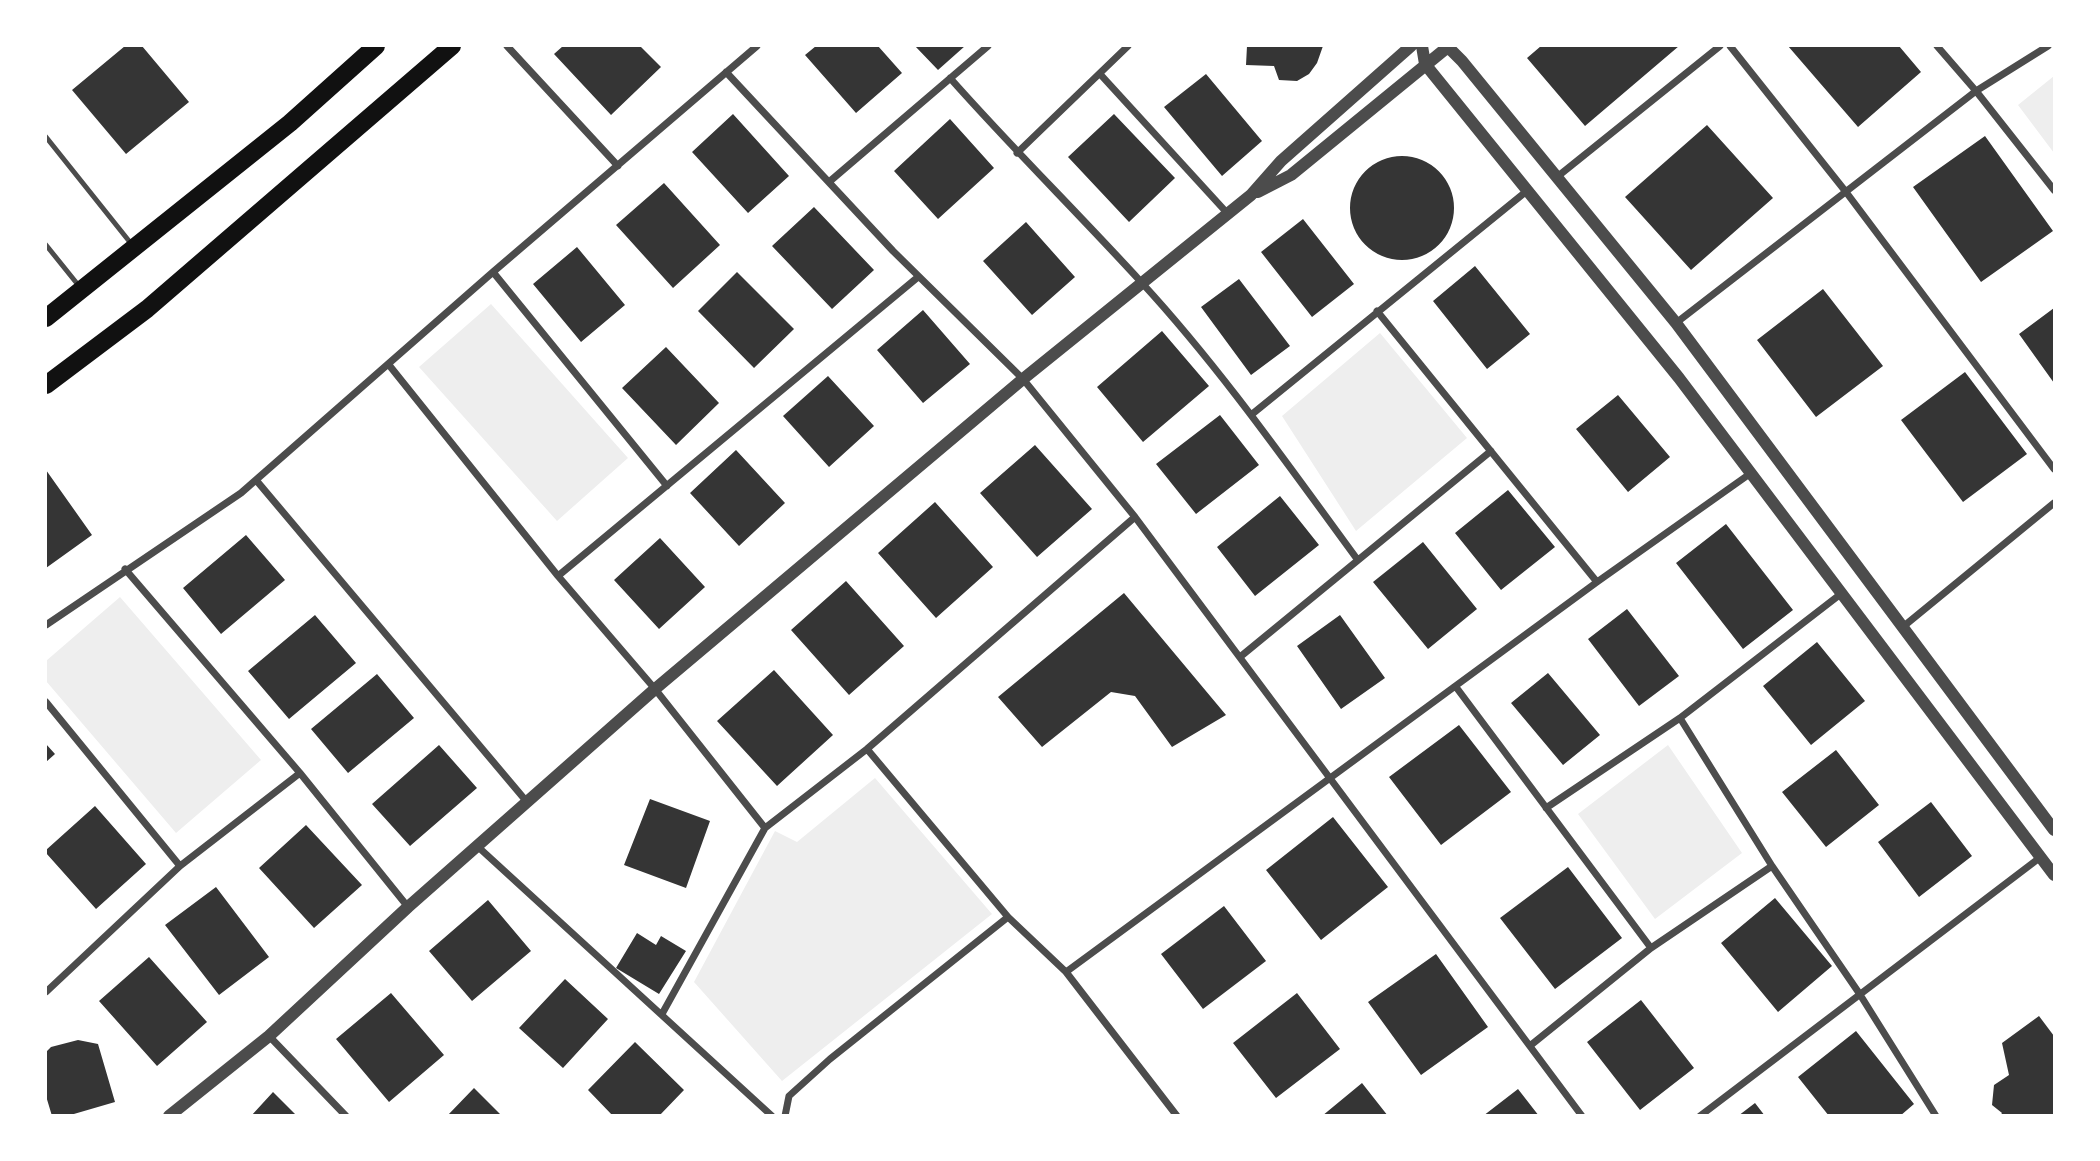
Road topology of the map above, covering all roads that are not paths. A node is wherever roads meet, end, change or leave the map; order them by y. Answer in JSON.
{"nodes":[{"id":1,"x":376,"y":46,"type":"edge"},
{"id":2,"x":452,"y":46,"type":"edge"},
{"id":3,"x":507,"y":46,"type":"edge"},
{"id":4,"x":757,"y":46,"type":"edge"},
{"id":5,"x":988,"y":46,"type":"edge"},
{"id":6,"x":1128,"y":46,"type":"edge"},
{"id":7,"x":1411,"y":46,"type":"edge"},
{"id":8,"x":1422,"y":46,"type":"edge"},
{"id":9,"x":1448,"y":46,"type":"edge"},
{"id":10,"x":1720,"y":46,"type":"edge"},
{"id":11,"x":1730,"y":46,"type":"edge"},
{"id":12,"x":1937,"y":46,"type":"edge"},
{"id":13,"x":2048,"y":46,"type":"edge"},
{"id":14,"x":1425,"y":64,"type":"junction"},
{"id":15,"x":726,"y":72,"type":"junction"},
{"id":16,"x":1100,"y":74,"type":"junction"},
{"id":17,"x":950,"y":78,"type":"junction"},
{"id":18,"x":1976,"y":91,"type":"junction"},
{"id":19,"x":46,"y":137,"type":"edge"},
{"id":20,"x":1017,"y":153,"type":"junction"},
{"id":21,"x":618,"y":166,"type":"junction"},
{"id":22,"x":1557,"y":177,"type":"junction"},
{"id":23,"x":828,"y":182,"type":"junction"},
{"id":24,"x":1528,"y":190,"type":"junction"},
{"id":25,"x":2054,"y":190,"type":"edge"},
{"id":26,"x":1846,"y":192,"type":"junction"},
{"id":27,"x":1251,"y":195,"type":"junction"},
{"id":28,"x":1228,"y":214,"type":"junction"},
{"id":29,"x":46,"y":245,"type":"edge"},
{"id":30,"x":134,"y":247,"type":"junction"},
{"id":31,"x":493,"y":272,"type":"junction"},
{"id":32,"x":918,"y":277,"type":"junction"},
{"id":33,"x":1143,"y":284,"type":"junction"},
{"id":34,"x":82,"y":289,"type":"junction"},
{"id":35,"x":1377,"y":311,"type":"junction"},
{"id":36,"x":46,"y":318,"type":"edge"},
{"id":37,"x":1676,"y":323,"type":"junction"},
{"id":38,"x":389,"y":365,"type":"junction"},
{"id":39,"x":1023,"y":379,"type":"junction"},
{"id":40,"x":46,"y":385,"type":"edge"},
{"id":41,"x":1251,"y":415,"type":"junction"},
{"id":42,"x":1491,"y":451,"type":"junction"},
{"id":43,"x":2054,"y":469,"type":"edge"},
{"id":44,"x":1751,"y":473,"type":"junction"},
{"id":45,"x":256,"y":480,"type":"junction"},
{"id":46,"x":667,"y":486,"type":"junction"},
{"id":47,"x":2054,"y":503,"type":"edge"},
{"id":48,"x":1135,"y":517,"type":"junction"},
{"id":49,"x":1357,"y":559,"type":"junction"},
{"id":50,"x":125,"y":569,"type":"junction"},
{"id":51,"x":558,"y":576,"type":"junction"},
{"id":52,"x":1597,"y":582,"type":"junction"},
{"id":53,"x":1842,"y":593,"type":"junction"},
{"id":54,"x":46,"y":625,"type":"edge"},
{"id":55,"x":1904,"y":626,"type":"junction"},
{"id":56,"x":1240,"y":657,"type":"junction"},
{"id":57,"x":1455,"y":687,"type":"junction"},
{"id":58,"x":655,"y":689,"type":"junction"},
{"id":59,"x":46,"y":702,"type":"edge"},
{"id":60,"x":1680,"y":718,"type":"junction"},
{"id":61,"x":867,"y":749,"type":"junction"},
{"id":62,"x":300,"y":773,"type":"junction"},
{"id":63,"x":1331,"y":777,"type":"junction"},
{"id":64,"x":527,"y":802,"type":"junction"},
{"id":65,"x":1546,"y":808,"type":"junction"},
{"id":66,"x":765,"y":828,"type":"junction"},
{"id":67,"x":2054,"y":830,"type":"edge"},
{"id":68,"x":477,"y":845,"type":"junction"},
{"id":69,"x":2042,"y":856,"type":"junction"},
{"id":70,"x":180,"y":866,"type":"junction"},
{"id":71,"x":1772,"y":866,"type":"junction"},
{"id":72,"x":2054,"y":875,"type":"edge"},
{"id":73,"x":408,"y":906,"type":"junction"},
{"id":74,"x":1008,"y":917,"type":"junction"},
{"id":75,"x":1651,"y":948,"type":"junction"},
{"id":76,"x":1066,"y":972,"type":"junction"},
{"id":77,"x":46,"y":992,"type":"edge"},
{"id":78,"x":1858,"y":993,"type":"junction"},
{"id":79,"x":662,"y":1014,"type":"junction"},
{"id":80,"x":270,"y":1036,"type":"junction"},
{"id":81,"x":1531,"y":1045,"type":"junction"},
{"id":82,"x":169,"y":1115,"type":"edge"},
{"id":83,"x":346,"y":1115,"type":"edge"},
{"id":84,"x":772,"y":1115,"type":"edge"},
{"id":85,"x":785,"y":1115,"type":"edge"},
{"id":86,"x":1177,"y":1115,"type":"edge"},
{"id":87,"x":1582,"y":1115,"type":"edge"},
{"id":88,"x":1700,"y":1115,"type":"edge"},
{"id":89,"x":1936,"y":1115,"type":"edge"}],
"edges":[{"from":1,"to":30,"type":"main road"},
{"from":2,"to":40,"type":"main road"},
{"from":3,"to":21,"type":"street"},
{"from":4,"to":15,"type":"street"},
{"from":5,"to":17,"type":"street"},
{"from":6,"to":16,"type":"street"},
{"from":7,"to":27,"type":"street"},
{"from":8,"to":14,"type":"street"},
{"from":9,"to":14,"type":"street"},
{"from":9,"to":22,"type":"street"},
{"from":10,"to":22,"type":"street"},
{"from":11,"to":26,"type":"street"},
{"from":12,"to":18,"type":"street"},
{"from":13,"to":18,"type":"street"},
{"from":14,"to":24,"type":"street"},
{"from":14,"to":27,"type":"street"},
{"from":15,"to":21,"type":"street"},
{"from":15,"to":23,"type":"street"},
{"from":16,"to":20,"type":"street"},
{"from":16,"to":28,"type":"street"},
{"from":17,"to":20,"type":"street"},
{"from":17,"to":23,"type":"street"},
{"from":18,"to":25,"type":"street"},
{"from":18,"to":26,"type":"street"},
{"from":19,"to":30,"type":"lane"},
{"from":20,"to":33,"type":"street"},
{"from":21,"to":31,"type":"street"},
{"from":22,"to":37,"type":"street"},
{"from":23,"to":32,"type":"street"},
{"from":24,"to":35,"type":"street"},
{"from":24,"to":44,"type":"street"},
{"from":26,"to":37,"type":"street"},
{"from":26,"to":43,"type":"street"},
{"from":27,"to":28,"type":"street"},
{"from":28,"to":33,"type":"street"},
{"from":29,"to":34,"type":"lane"},
{"from":30,"to":34,"type":"main road"},
{"from":31,"to":38,"type":"street"},
{"from":31,"to":46,"type":"street"},
{"from":32,"to":39,"type":"street"},
{"from":32,"to":46,"type":"street"},
{"from":33,"to":39,"type":"street"},
{"from":33,"to":41,"type":"street"},
{"from":34,"to":36,"type":"main road"},
{"from":35,"to":41,"type":"street"},
{"from":35,"to":42,"type":"street"},
{"from":37,"to":55,"type":"street"},
{"from":38,"to":45,"type":"street"},
{"from":38,"to":51,"type":"street"},
{"from":39,"to":48,"type":"street"},
{"from":39,"to":58,"type":"street"},
{"from":41,"to":49,"type":"street"},
{"from":42,"to":49,"type":"street"},
{"from":42,"to":52,"type":"street"},
{"from":44,"to":52,"type":"street"},
{"from":44,"to":53,"type":"street"},
{"from":45,"to":50,"type":"street"},
{"from":45,"to":64,"type":"street"},
{"from":46,"to":51,"type":"street"},
{"from":47,"to":55,"type":"street"},
{"from":48,"to":56,"type":"street"},
{"from":48,"to":61,"type":"street"},
{"from":49,"to":56,"type":"street"},
{"from":50,"to":54,"type":"street"},
{"from":50,"to":62,"type":"street"},
{"from":51,"to":58,"type":"street"},
{"from":52,"to":57,"type":"street"},
{"from":53,"to":60,"type":"street"},
{"from":53,"to":69,"type":"street"},
{"from":55,"to":67,"type":"street"},
{"from":56,"to":63,"type":"street"},
{"from":57,"to":63,"type":"street"},
{"from":57,"to":65,"type":"street"},
{"from":58,"to":64,"type":"street"},
{"from":58,"to":66,"type":"street"},
{"from":59,"to":70,"type":"street"},
{"from":60,"to":65,"type":"street"},
{"from":60,"to":71,"type":"street"},
{"from":61,"to":66,"type":"street"},
{"from":61,"to":74,"type":"street"},
{"from":62,"to":70,"type":"street"},
{"from":62,"to":73,"type":"street"},
{"from":63,"to":76,"type":"street"},
{"from":63,"to":81,"type":"street"},
{"from":64,"to":68,"type":"street"},
{"from":65,"to":75,"type":"street"},
{"from":66,"to":79,"type":"street"},
{"from":68,"to":73,"type":"street"},
{"from":68,"to":79,"type":"street"},
{"from":69,"to":72,"type":"street"},
{"from":69,"to":78,"type":"street"},
{"from":70,"to":77,"type":"street"},
{"from":71,"to":75,"type":"street"},
{"from":71,"to":78,"type":"street"},
{"from":73,"to":80,"type":"street"},
{"from":74,"to":76,"type":"street"},
{"from":74,"to":85,"type":"street"},
{"from":75,"to":81,"type":"street"},
{"from":76,"to":86,"type":"street"},
{"from":78,"to":88,"type":"street"},
{"from":78,"to":89,"type":"street"},
{"from":79,"to":84,"type":"street"},
{"from":80,"to":82,"type":"street"},
{"from":80,"to":83,"type":"street"},
{"from":81,"to":87,"type":"street"}]}
